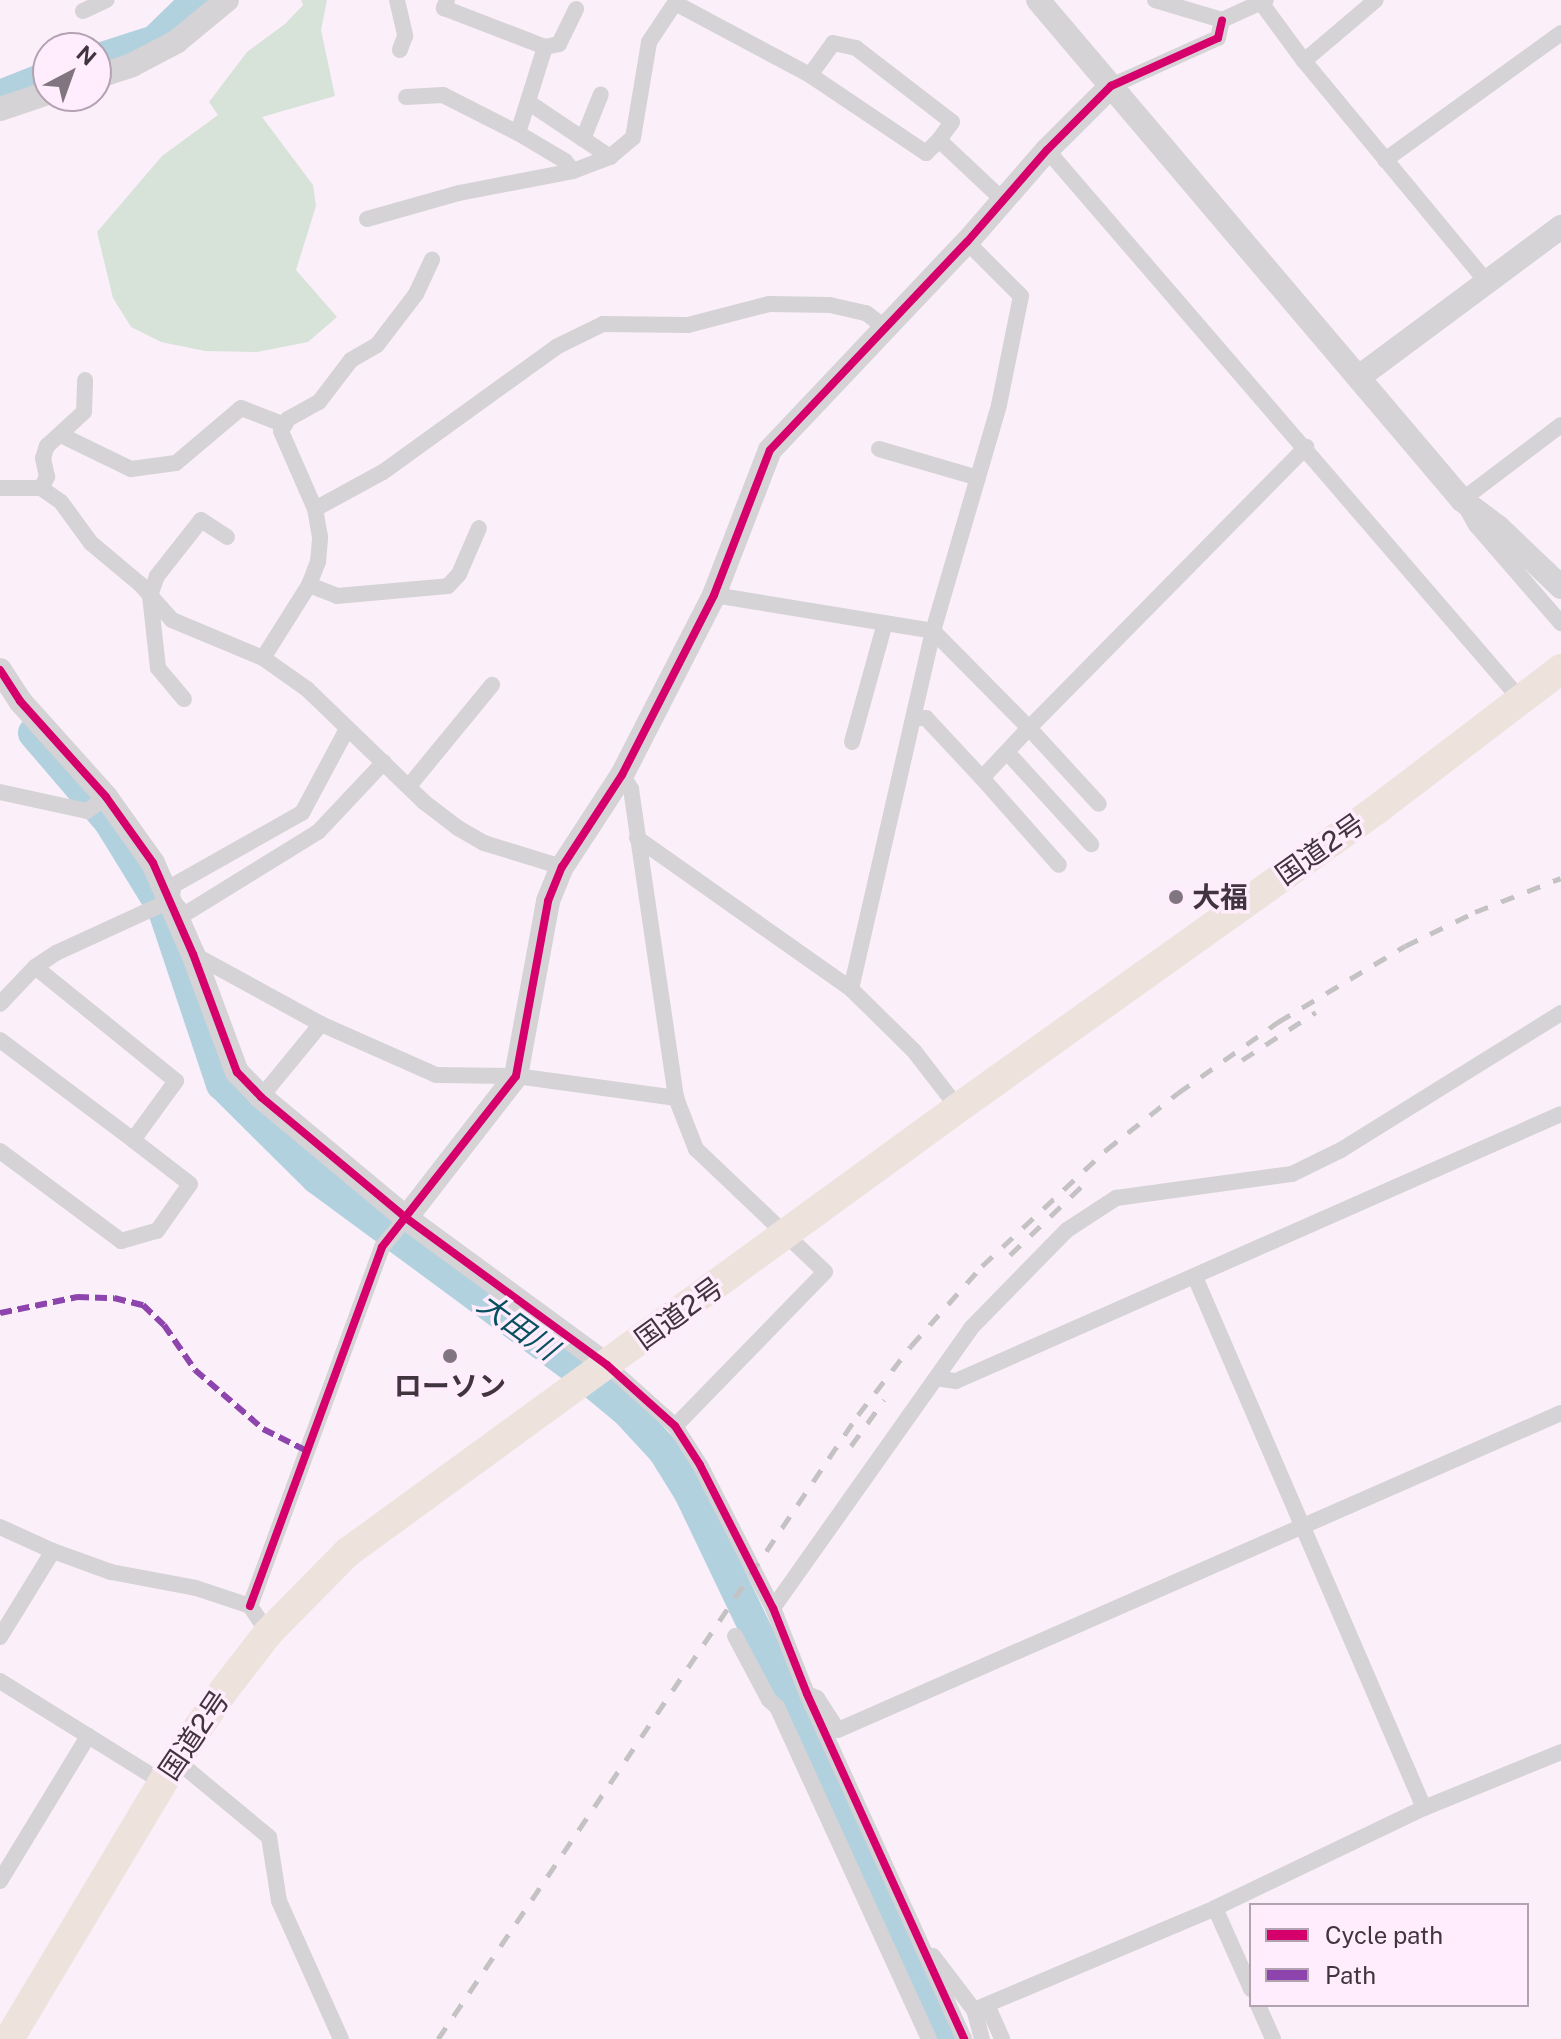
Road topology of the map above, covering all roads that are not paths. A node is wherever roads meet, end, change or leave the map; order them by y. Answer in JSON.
{"nodes":[{"id":1,"x":107,"y":0,"type":"edge"},
{"id":2,"x":227,"y":0,"type":"edge"},
{"id":3,"x":397,"y":0,"type":"edge"},
{"id":4,"x":447,"y":0,"type":"edge"},
{"id":5,"x":1038,"y":0,"type":"edge"},
{"id":6,"x":1155,"y":0,"type":"edge"},
{"id":7,"x":1376,"y":0,"type":"edge"},
{"id":8,"x":676,"y":2,"type":"edge"},
{"id":9,"x":1264,"y":2,"type":"edge"},
{"id":10,"x":576,"y":9,"type":"dead end"},
{"id":11,"x":83,"y":11,"type":"dead end"},
{"id":12,"x":1222,"y":20,"type":"junction"},
{"id":13,"x":1561,"y":33,"type":"edge"},
{"id":14,"x":545,"y":47,"type":"junction"},
{"id":15,"x":400,"y":50,"type":"dead end"},
{"id":16,"x":1304,"y":61,"type":"junction"},
{"id":17,"x":112,"y":72,"type":"edge"},
{"id":18,"x":810,"y":75,"type":"junction"},
{"id":19,"x":1111,"y":86,"type":"junction"},
{"id":20,"x":601,"y":94,"type":"dead end"},
{"id":21,"x":406,"y":97,"type":"dead end"},
{"id":22,"x":32,"y":98,"type":"edge"},
{"id":23,"x":528,"y":102,"type":"junction"},
{"id":24,"x":0,"y":109,"type":"edge"},
{"id":25,"x":518,"y":133,"type":"junction"},
{"id":26,"x":583,"y":139,"type":"junction"},
{"id":27,"x":939,"y":140,"type":"junction"},
{"id":28,"x":1047,"y":150,"type":"junction"},
{"id":29,"x":610,"y":157,"type":"junction"},
{"id":30,"x":1385,"y":160,"type":"junction"},
{"id":31,"x":573,"y":171,"type":"junction"},
{"id":32,"x":1003,"y":200,"type":"junction"},
{"id":33,"x":367,"y":219,"type":"dead end"},
{"id":34,"x":1561,"y":227,"type":"edge"},
{"id":35,"x":967,"y":242,"type":"junction"},
{"id":36,"x":432,"y":259,"type":"dead end"},
{"id":37,"x":1486,"y":281,"type":"junction"},
{"id":38,"x":886,"y":328,"type":"junction"},
{"id":39,"x":1359,"y":377,"type":"junction"},
{"id":40,"x":85,"y":380,"type":"dead end"},
{"id":41,"x":285,"y":425,"type":"junction"},
{"id":42,"x":1561,"y":425,"type":"edge"},
{"id":43,"x":63,"y":436,"type":"junction"},
{"id":44,"x":1306,"y":447,"type":"junction"},
{"id":45,"x":879,"y":449,"type":"dead end"},
{"id":46,"x":978,"y":478,"type":"junction"},
{"id":47,"x":0,"y":488,"type":"edge"},
{"id":48,"x":41,"y":488,"type":"junction"},
{"id":49,"x":1462,"y":500,"type":"junction"},
{"id":50,"x":315,"y":509,"type":"junction"},
{"id":51,"x":479,"y":528,"type":"dead end"},
{"id":52,"x":227,"y":537,"type":"dead end"},
{"id":53,"x":309,"y":585,"type":"junction"},
{"id":54,"x":1561,"y":587,"type":"edge"},
{"id":55,"x":714,"y":595,"type":"junction"},
{"id":56,"x":150,"y":596,"type":"junction"},
{"id":57,"x":885,"y":623,"type":"junction"},
{"id":58,"x":1561,"y":623,"type":"edge"},
{"id":59,"x":933,"y":631,"type":"junction"},
{"id":60,"x":263,"y":658,"type":"junction"},
{"id":61,"x":1561,"y":669,"type":"edge"},
{"id":62,"x":0,"y":670,"type":"edge"},
{"id":63,"x":492,"y":685,"type":"dead end"},
{"id":64,"x":1561,"y":696,"type":"edge"},
{"id":65,"x":184,"y":699,"type":"dead end"},
{"id":66,"x":1522,"y":701,"type":"junction"},
{"id":67,"x":913,"y":718,"type":"junction"},
{"id":68,"x":1029,"y":728,"type":"junction"},
{"id":69,"x":347,"y":729,"type":"junction"},
{"id":70,"x":852,"y":742,"type":"dead end"},
{"id":71,"x":1007,"y":752,"type":"junction"},
{"id":72,"x":384,"y":762,"type":"junction"},
{"id":73,"x":622,"y":775,"type":"junction"},
{"id":74,"x":982,"y":778,"type":"junction"},
{"id":75,"x":409,"y":786,"type":"junction"},
{"id":76,"x":0,"y":792,"type":"edge"},
{"id":77,"x":106,"y":797,"type":"junction"},
{"id":78,"x":1099,"y":804,"type":"dead end"},
{"id":79,"x":1376,"y":810,"type":"junction"},
{"id":80,"x":637,"y":838,"type":"junction"},
{"id":81,"x":1091,"y":844,"type":"dead end"},
{"id":82,"x":1059,"y":865,"type":"dead end"},
{"id":83,"x":562,"y":867,"type":"junction"},
{"id":84,"x":171,"y":900,"type":"junction"},
{"id":85,"x":193,"y":954,"type":"junction"},
{"id":86,"x":35,"y":967,"type":"junction"},
{"id":87,"x":851,"y":989,"type":"junction"},
{"id":88,"x":0,"y":1004,"type":"edge"},
{"id":89,"x":1561,"y":1013,"type":"edge"},
{"id":90,"x":321,"y":1024,"type":"junction"},
{"id":91,"x":0,"y":1040,"type":"edge"},
{"id":92,"x":516,"y":1076,"type":"junction"},
{"id":93,"x":261,"y":1097,"type":"junction"},
{"id":94,"x":676,"y":1098,"type":"junction"},
{"id":95,"x":958,"y":1108,"type":"junction"},
{"id":96,"x":1561,"y":1114,"type":"edge"},
{"id":97,"x":133,"y":1140,"type":"junction"},
{"id":98,"x":0,"y":1151,"type":"edge"},
{"id":99,"x":406,"y":1218,"type":"junction"},
{"id":100,"x":788,"y":1234,"type":"junction"},
{"id":101,"x":1195,"y":1277,"type":"junction"},
{"id":102,"x":607,"y":1365,"type":"junction"},
{"id":103,"x":936,"y":1378,"type":"junction"},
{"id":104,"x":1561,"y":1413,"type":"edge"},
{"id":105,"x":675,"y":1426,"type":"junction"},
{"id":106,"x":0,"y":1527,"type":"edge"},
{"id":107,"x":1303,"y":1527,"type":"junction"},
{"id":108,"x":53,"y":1551,"type":"junction"},
{"id":109,"x":250,"y":1606,"type":"junction"},
{"id":110,"x":773,"y":1608,"type":"junction"},
{"id":111,"x":268,"y":1633,"type":"junction"},
{"id":112,"x":735,"y":1636,"type":"dead end"},
{"id":113,"x":0,"y":1637,"type":"edge"},
{"id":114,"x":0,"y":1681,"type":"edge"},
{"id":115,"x":807,"y":1694,"type":"junction"},
{"id":116,"x":88,"y":1736,"type":"junction"},
{"id":117,"x":1561,"y":1752,"type":"edge"},
{"id":118,"x":169,"y":1771,"type":"junction"},
{"id":119,"x":1424,"y":1808,"type":"junction"},
{"id":120,"x":0,"y":1881,"type":"edge"},
{"id":121,"x":1215,"y":1908,"type":"junction"},
{"id":122,"x":922,"y":1949,"type":"junction"},
{"id":123,"x":1249,"y":1984,"type":"edge"},
{"id":124,"x":1259,"y":2007,"type":"edge"},
{"id":125,"x":981,"y":2008,"type":"junction"},
{"id":126,"x":9,"y":2039,"type":"edge"},
{"id":127,"x":341,"y":2039,"type":"edge"},
{"id":128,"x":929,"y":2039,"type":"edge"},
{"id":129,"x":964,"y":2039,"type":"edge"},
{"id":130,"x":982,"y":2039,"type":"edge"},
{"id":131,"x":1002,"y":2039,"type":"edge"},
{"id":132,"x":1273,"y":2039,"type":"edge"}],
"edges":[{"from":1,"to":11,"type":"street"},
{"from":2,"to":17,"type":"street"},
{"from":3,"to":15,"type":"street"},
{"from":4,"to":14,"type":"street"},
{"from":5,"to":19,"type":"street"},
{"from":6,"to":12,"type":"street"},
{"from":7,"to":16,"type":"street"},
{"from":8,"to":18,"type":"street"},
{"from":8,"to":29,"type":"street"},
{"from":9,"to":12,"type":"street"},
{"from":9,"to":16,"type":"street"},
{"from":10,"to":14,"type":"street"},
{"from":12,"to":19,"type":"street"},
{"from":13,"to":30,"type":"street"},
{"from":14,"to":23,"type":"street"},
{"from":16,"to":30,"type":"street"},
{"from":18,"to":27,"type":"street"},
{"from":18,"to":27,"type":"street"},
{"from":19,"to":28,"type":"street"},
{"from":19,"to":39,"type":"street"},
{"from":20,"to":26,"type":"street"},
{"from":21,"to":25,"type":"street"},
{"from":22,"to":24,"type":"street"},
{"from":23,"to":25,"type":"street"},
{"from":23,"to":26,"type":"street"},
{"from":25,"to":31,"type":"street"},
{"from":26,"to":29,"type":"street"},
{"from":27,"to":32,"type":"street"},
{"from":28,"to":32,"type":"street"},
{"from":28,"to":44,"type":"street"},
{"from":29,"to":31,"type":"street"},
{"from":30,"to":37,"type":"street"},
{"from":31,"to":33,"type":"street"},
{"from":32,"to":35,"type":"street"},
{"from":34,"to":37,"type":"street"},
{"from":35,"to":38,"type":"street"},
{"from":35,"to":46,"type":"street"},
{"from":36,"to":41,"type":"street"},
{"from":37,"to":39,"type":"street"},
{"from":38,"to":50,"type":"street"},
{"from":38,"to":55,"type":"street"},
{"from":39,"to":49,"type":"street"},
{"from":40,"to":43,"type":"street"},
{"from":41,"to":43,"type":"street"},
{"from":41,"to":50,"type":"street"},
{"from":42,"to":49,"type":"street"},
{"from":43,"to":48,"type":"street"},
{"from":44,"to":66,"type":"street"},
{"from":44,"to":68,"type":"street"},
{"from":45,"to":46,"type":"street"},
{"from":46,"to":59,"type":"street"},
{"from":47,"to":48,"type":"street"},
{"from":48,"to":56,"type":"street"},
{"from":49,"to":54,"type":"street"},
{"from":49,"to":58,"type":"street"},
{"from":50,"to":53,"type":"street"},
{"from":51,"to":53,"type":"street"},
{"from":52,"to":56,"type":"street"},
{"from":53,"to":60,"type":"street"},
{"from":55,"to":57,"type":"street"},
{"from":55,"to":73,"type":"street"},
{"from":56,"to":60,"type":"street"},
{"from":56,"to":65,"type":"street"},
{"from":57,"to":59,"type":"street"},
{"from":57,"to":70,"type":"street"},
{"from":59,"to":67,"type":"street"},
{"from":59,"to":68,"type":"street"},
{"from":60,"to":69,"type":"street"},
{"from":61,"to":66,"type":"highway","name":"国道2号"},
{"from":62,"to":77,"type":"street"},
{"from":63,"to":75,"type":"street"},
{"from":64,"to":79,"type":"highway","name":"国道2号"},
{"from":66,"to":79,"type":"highway","name":"国道2号"},
{"from":67,"to":74,"type":"street"},
{"from":67,"to":87,"type":"street"},
{"from":68,"to":71,"type":"street"},
{"from":68,"to":78,"type":"street"},
{"from":69,"to":72,"type":"street"},
{"from":69,"to":84,"type":"street"},
{"from":71,"to":74,"type":"street"},
{"from":71,"to":81,"type":"street"},
{"from":72,"to":75,"type":"street"},
{"from":72,"to":84,"type":"street"},
{"from":73,"to":80,"type":"street"},
{"from":73,"to":83,"type":"street"},
{"from":74,"to":82,"type":"street"},
{"from":75,"to":83,"type":"street"},
{"from":76,"to":77,"type":"street"},
{"from":77,"to":84,"type":"street"},
{"from":79,"to":95,"type":"highway","name":"国道2号"},
{"from":80,"to":87,"type":"street"},
{"from":80,"to":94,"type":"street"},
{"from":83,"to":92,"type":"street"},
{"from":84,"to":85,"type":"street"},
{"from":84,"to":86,"type":"street"},
{"from":85,"to":90,"type":"street"},
{"from":85,"to":93,"type":"street"},
{"from":86,"to":88,"type":"street"},
{"from":86,"to":97,"type":"street"},
{"from":87,"to":95,"type":"street"},
{"from":89,"to":103,"type":"street"},
{"from":90,"to":92,"type":"street"},
{"from":90,"to":93,"type":"street"},
{"from":91,"to":97,"type":"street"},
{"from":92,"to":94,"type":"street"},
{"from":92,"to":99,"type":"street"},
{"from":93,"to":99,"type":"street"},
{"from":94,"to":100,"type":"street"},
{"from":95,"to":100,"type":"highway","name":"国道2号"},
{"from":96,"to":101,"type":"street"},
{"from":97,"to":98,"type":"street"},
{"from":99,"to":102,"type":"street"},
{"from":99,"to":109,"type":"street"},
{"from":100,"to":102,"type":"highway","name":"国道2号"},
{"from":100,"to":105,"type":"street"},
{"from":101,"to":103,"type":"street"},
{"from":101,"to":107,"type":"street"},
{"from":102,"to":105,"type":"street"},
{"from":102,"to":111,"type":"highway","name":"国道2号"},
{"from":103,"to":110,"type":"street"},
{"from":104,"to":107,"type":"street"},
{"from":105,"to":110,"type":"street"},
{"from":106,"to":108,"type":"street"},
{"from":107,"to":115,"type":"street"},
{"from":107,"to":119,"type":"street"},
{"from":108,"to":109,"type":"street"},
{"from":108,"to":113,"type":"street"},
{"from":109,"to":111,"type":"street"},
{"from":110,"to":115,"type":"street"},
{"from":111,"to":118,"type":"highway","name":"国道2号"},
{"from":112,"to":128,"type":"street"},
{"from":114,"to":116,"type":"street"},
{"from":115,"to":122,"type":"street"},
{"from":116,"to":118,"type":"street"},
{"from":116,"to":120,"type":"street"},
{"from":117,"to":119,"type":"street"},
{"from":118,"to":126,"type":"highway","name":"国道2号"},
{"from":118,"to":127,"type":"street"},
{"from":119,"to":121,"type":"street"},
{"from":121,"to":123,"type":"street"},
{"from":121,"to":125,"type":"street"},
{"from":122,"to":125,"type":"street"},
{"from":122,"to":129,"type":"street"},
{"from":124,"to":132,"type":"street"},
{"from":125,"to":130,"type":"street"},
{"from":125,"to":131,"type":"street"}]}
